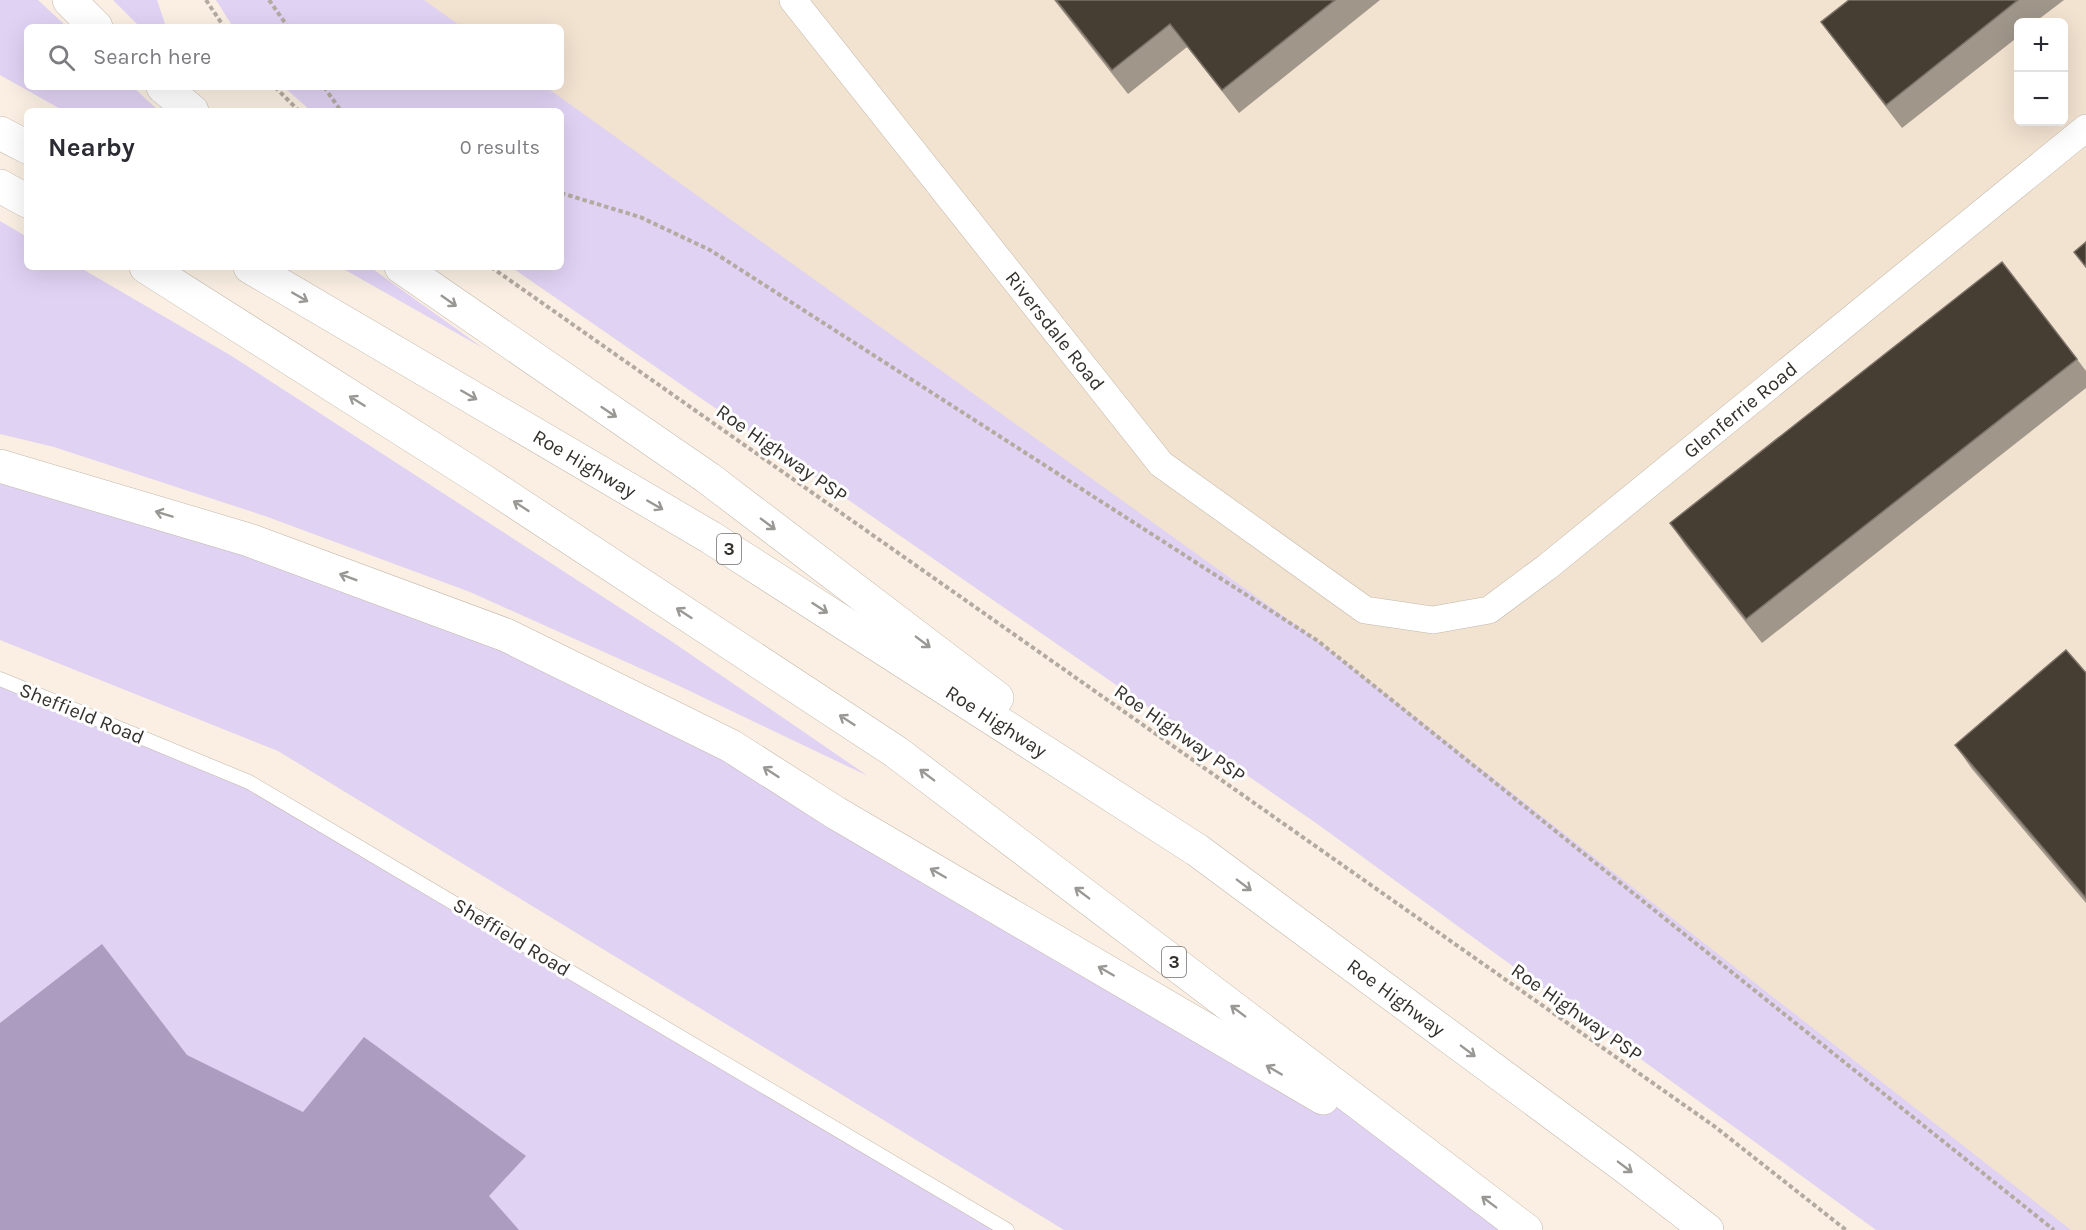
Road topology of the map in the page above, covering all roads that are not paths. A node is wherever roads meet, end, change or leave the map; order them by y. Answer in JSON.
{"nodes":[{"id":1,"x":69,"y":0,"type":"edge"},
{"id":2,"x":793,"y":0,"type":"edge"},
{"id":3,"x":93,"y":24,"type":"edge"},
{"id":4,"x":167,"y":90,"type":"edge"},
{"id":5,"x":188,"y":108,"type":"edge"},
{"id":6,"x":2086,"y":128,"type":"edge"},
{"id":7,"x":0,"y":133,"type":"edge"},
{"id":8,"x":24,"y":145,"type":"edge"},
{"id":9,"x":0,"y":186,"type":"edge"},
{"id":10,"x":24,"y":199,"type":"edge"},
{"id":11,"x":151,"y":270,"type":"edge"},
{"id":12,"x":255,"y":270,"type":"edge"},
{"id":13,"x":405,"y":270,"type":"edge"},
{"id":14,"x":0,"y":466,"type":"edge"},
{"id":15,"x":1365,"y":610,"type":"joint"},
{"id":16,"x":0,"y":679,"type":"edge"},
{"id":17,"x":1197,"y":850,"type":"junction"},
{"id":18,"x":1452,"y":1173,"type":"junction"},
{"id":19,"x":1007,"y":1230,"type":"edge"},
{"id":20,"x":1527,"y":1230,"type":"edge"},
{"id":21,"x":1707,"y":1230,"type":"edge"}],
"edges":[{"from":1,"to":3,"type":"highway"},
{"from":2,"to":15,"type":"street","name":"Riversdale Road"},
{"from":4,"to":5,"type":"highway"},
{"from":6,"to":15,"type":"street","name":"Glenferrie Road"},
{"from":7,"to":8,"type":"highway"},
{"from":9,"to":10,"type":"highway"},
{"from":18,"to":11,"type":"highway","number":"3","one_way":true},
{"from":12,"to":17,"type":"highway","name":"Roe Highway","number":"3","one_way":true},
{"from":13,"to":17,"type":"highway","one_way":true},
{"from":18,"to":14,"type":"highway","one_way":true},
{"from":16,"to":19,"type":"lane","name":"Sheffield Road"},
{"from":17,"to":21,"type":"highway","name":"Roe Highway","number":"3","one_way":true},
{"from":20,"to":18,"type":"highway","number":"3","one_way":true}]}
